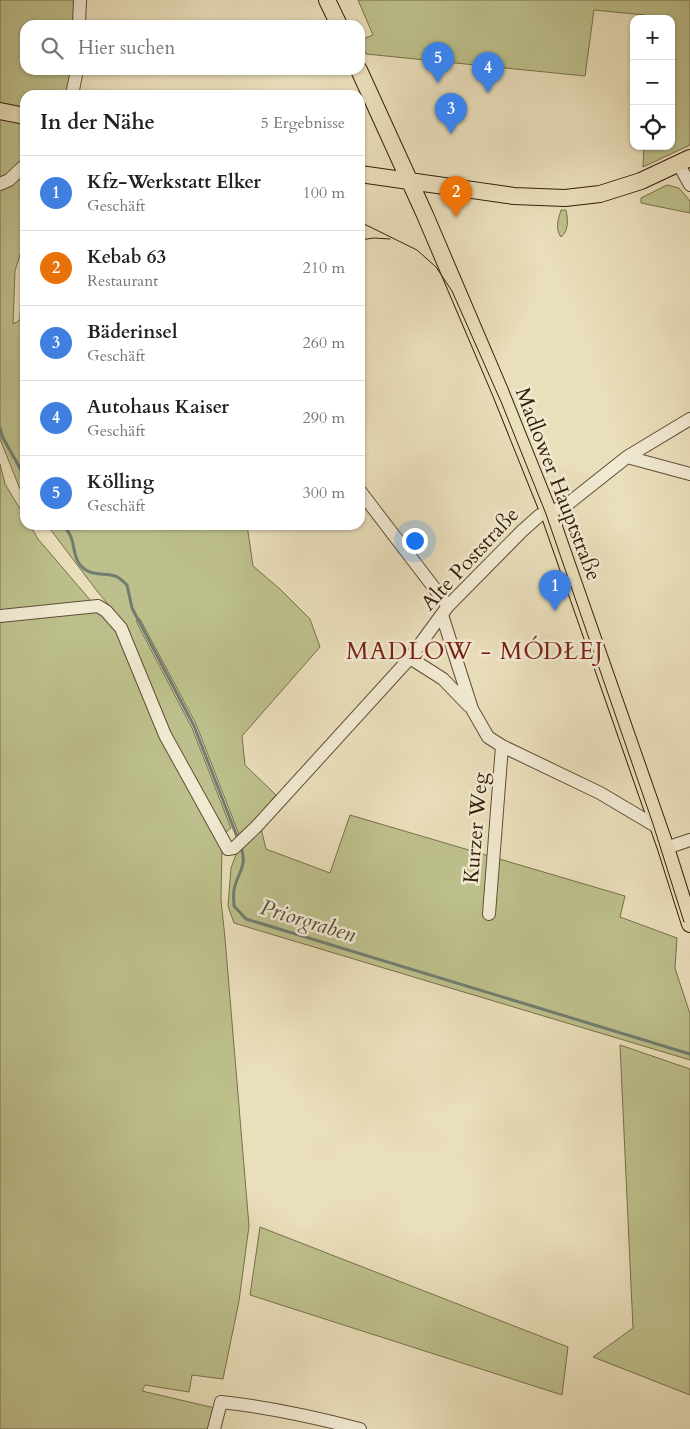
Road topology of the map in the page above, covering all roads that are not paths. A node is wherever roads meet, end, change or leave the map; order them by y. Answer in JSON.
{"nodes":[{"id":1,"x":80,"y":0,"type":"edge"},
{"id":2,"x":327,"y":0,"type":"edge"},
{"id":3,"x":79,"y":20,"type":"edge"},
{"id":4,"x":337,"y":20,"type":"edge"},
{"id":5,"x":76,"y":75,"type":"edge"},
{"id":6,"x":361,"y":75,"type":"edge"},
{"id":7,"x":73,"y":90,"type":"edge"},
{"id":8,"x":0,"y":111,"type":"edge"},
{"id":9,"x":20,"y":115,"type":"edge"},
{"id":10,"x":684,"y":161,"type":"edge"},
{"id":11,"x":20,"y":170,"type":"edge"},
{"id":12,"x":365,"y":175,"type":"edge"},
{"id":13,"x":410,"y":182,"type":"junction"},
{"id":14,"x":1,"y":184,"type":"edge"},
{"id":15,"x":690,"y":185,"type":"edge"},
{"id":16,"x":690,"y":419,"type":"edge"},
{"id":17,"x":627,"y":457,"type":"junction"},
{"id":18,"x":690,"y":474,"type":"edge"},
{"id":19,"x":365,"y":498,"type":"edge"},
{"id":20,"x":549,"y":513,"type":"junction"},
{"id":21,"x":445,"y":610,"type":"junction"},
{"id":22,"x":0,"y":616,"type":"edge"},
{"id":23,"x":410,"y":658,"type":"junction"},
{"id":24,"x":472,"y":709,"type":"junction"},
{"id":25,"x":502,"y":746,"type":"junction"},
{"id":26,"x":659,"y":828,"type":"junction"},
{"id":27,"x":690,"y":840,"type":"edge"},
{"id":28,"x":666,"y":848,"type":"junction"},
{"id":29,"x":489,"y":914,"type":"dead end"},
{"id":30,"x":690,"y":924,"type":"edge"},
{"id":31,"x":214,"y":1429,"type":"edge"},
{"id":32,"x":360,"y":1429,"type":"edge"}],
"edges":[{"from":1,"to":3,"type":"street"},
{"from":2,"to":4,"type":"main road"},
{"from":5,"to":7,"type":"street"},
{"from":6,"to":13,"type":"main road","name":"Madlower Hauptstraße"},
{"from":8,"to":9,"type":"main road"},
{"from":10,"to":13,"type":"main road"},
{"from":10,"to":15,"type":"street"},
{"from":11,"to":14,"type":"street"},
{"from":12,"to":13,"type":"main road"},
{"from":13,"to":20,"type":"main road","name":"Madlower Hauptstraße"},
{"from":16,"to":17,"type":"street","name":"Alte Poststraße"},
{"from":17,"to":18,"type":"street"},
{"from":17,"to":20,"type":"street","name":"Alte Poststraße"},
{"from":19,"to":21,"type":"street"},
{"from":20,"to":21,"type":"street","name":"Alte Poststraße"},
{"from":20,"to":26,"type":"main road","name":"Madlower Hauptstraße"},
{"from":21,"to":23,"type":"street","name":"Alte Poststraße"},
{"from":21,"to":24,"type":"street"},
{"from":22,"to":23,"type":"street","name":"Alte Poststraße"},
{"from":23,"to":24,"type":"street"},
{"from":24,"to":25,"type":"street"},
{"from":25,"to":26,"type":"street"},
{"from":25,"to":29,"type":"street","name":"Kurzer Weg"},
{"from":26,"to":28,"type":"main road","name":"Madlower Hauptstraße"},
{"from":27,"to":28,"type":"street"},
{"from":28,"to":30,"type":"main road","name":"Madlower Hauptstraße"},
{"from":31,"to":32,"type":"street"}]}
